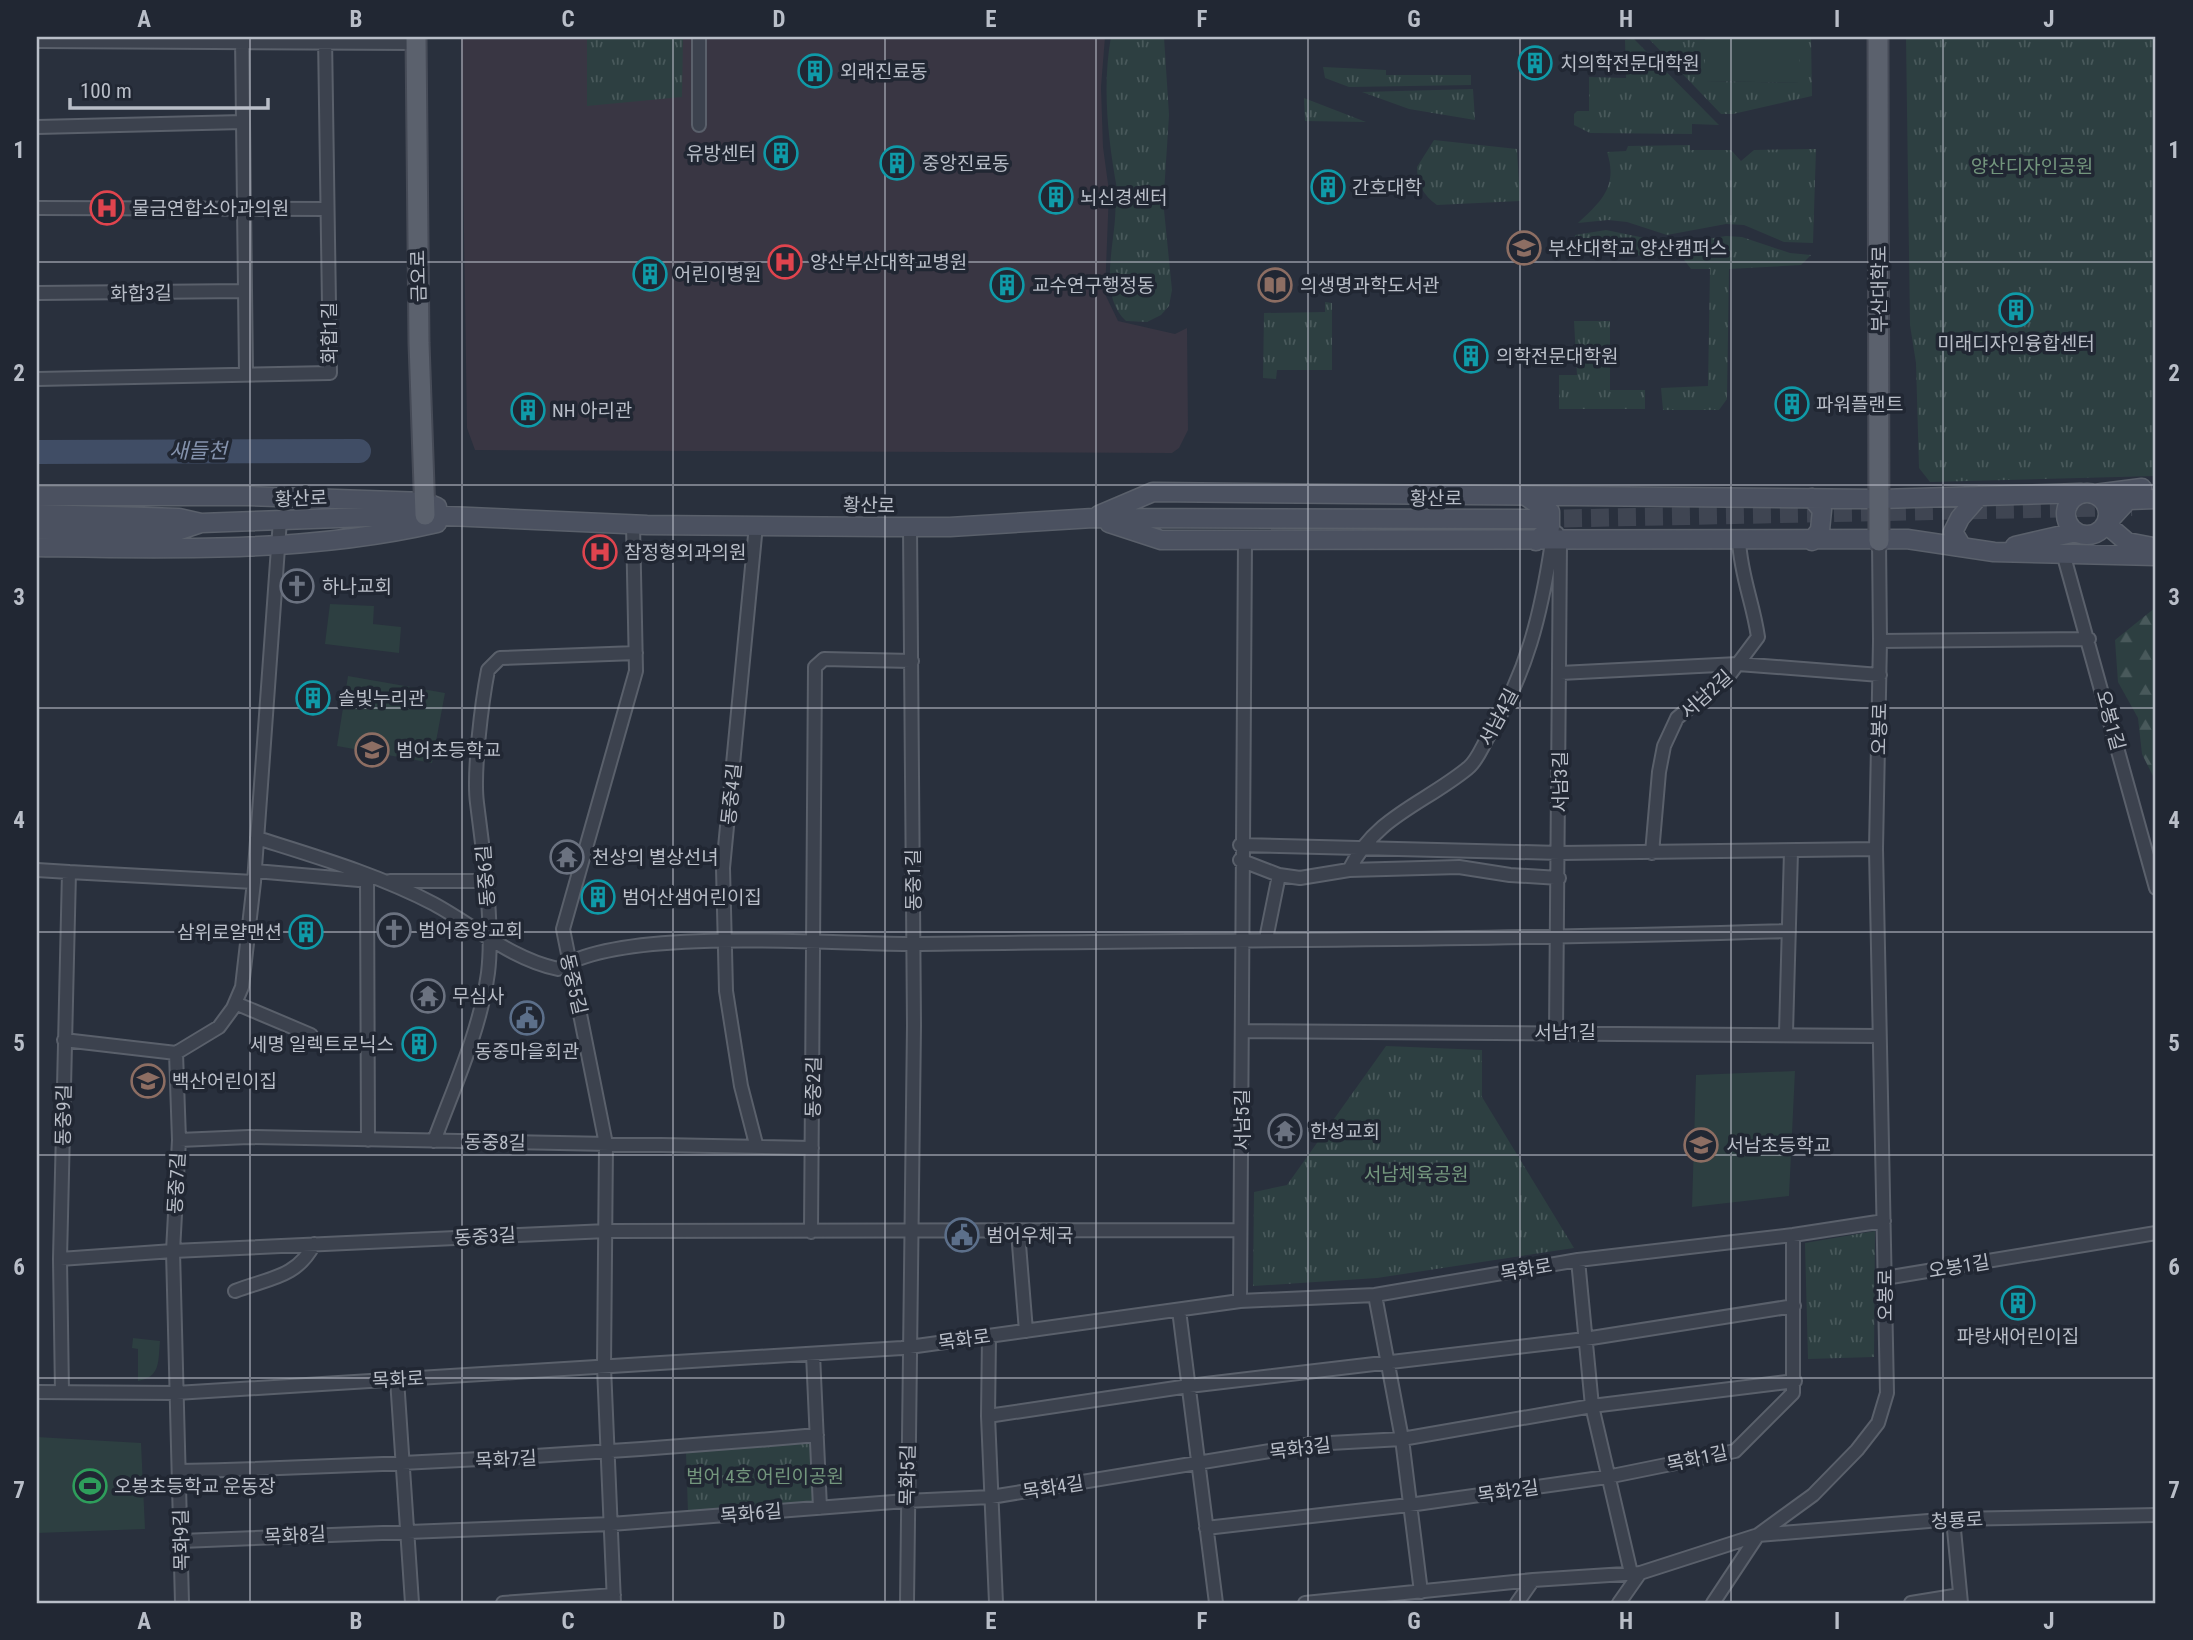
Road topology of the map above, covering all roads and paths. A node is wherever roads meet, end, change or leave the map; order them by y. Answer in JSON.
{"nodes":[{"id":1,"x":699,"y":37,"type":"edge"},
{"id":2,"x":1878,"y":37,"type":"edge"},
{"id":3,"x":242,"y":40,"type":"edge"},
{"id":4,"x":325,"y":40,"type":"edge"},
{"id":5,"x":416,"y":40,"type":"edge"},
{"id":6,"x":37,"y":41,"type":"edge"},
{"id":7,"x":243,"y":122,"type":"junction"},
{"id":8,"x":699,"y":125,"type":"dead end"},
{"id":9,"x":37,"y":127,"type":"edge"},
{"id":10,"x":244,"y":207,"type":"junction"},
{"id":11,"x":37,"y":208,"type":"edge"},
{"id":12,"x":327,"y":209,"type":"junction"},
{"id":13,"x":245,"y":291,"type":"junction"},
{"id":14,"x":37,"y":293,"type":"edge"},
{"id":15,"x":246,"y":374,"type":"junction"},
{"id":16,"x":37,"y":379,"type":"edge"},
{"id":17,"x":2156,"y":487,"type":"edge"},
{"id":18,"x":2088,"y":494,"type":"junction"},
{"id":19,"x":37,"y":496,"type":"edge"},
{"id":20,"x":1525,"y":496,"type":"junction"},
{"id":21,"x":1557,"y":496,"type":"junction"},
{"id":22,"x":1979,"y":496,"type":"junction"},
{"id":23,"x":1812,"y":498,"type":"junction"},
{"id":24,"x":1880,"y":499,"type":"junction"},
{"id":25,"x":2156,"y":499,"type":"edge"},
{"id":26,"x":425,"y":509,"type":"junction"},
{"id":27,"x":37,"y":514,"type":"edge"},
{"id":28,"x":459,"y":517,"type":"junction"},
{"id":29,"x":1093,"y":518,"type":"junction"},
{"id":30,"x":1536,"y":519,"type":"tunnel mouth"},
{"id":31,"x":279,"y":520,"type":"junction"},
{"id":32,"x":201,"y":523,"type":"junction"},
{"id":33,"x":633,"y":524,"type":"junction"},
{"id":34,"x":2106,"y":524,"type":"junction"},
{"id":35,"x":756,"y":525,"type":"junction"},
{"id":36,"x":910,"y":527,"type":"junction"},
{"id":37,"x":37,"y":530,"type":"edge"},
{"id":38,"x":2076,"y":532,"type":"junction"},
{"id":39,"x":1551,"y":539,"type":"junction"},
{"id":40,"x":1245,"y":541,"type":"junction"},
{"id":41,"x":1740,"y":541,"type":"junction"},
{"id":42,"x":1812,"y":541,"type":"junction"},
{"id":43,"x":1879,"y":541,"type":"junction"},
{"id":44,"x":278,"y":543,"type":"junction"},
{"id":45,"x":37,"y":547,"type":"edge"},
{"id":46,"x":1962,"y":547,"type":"junction"},
{"id":47,"x":2156,"y":547,"type":"edge"},
{"id":48,"x":1994,"y":552,"type":"junction"},
{"id":49,"x":2063,"y":553,"type":"junction"},
{"id":50,"x":2156,"y":556,"type":"edge"},
{"id":51,"x":2089,"y":639,"type":"junction"},
{"id":52,"x":1880,"y":641,"type":"junction"},
{"id":53,"x":636,"y":653,"type":"junction"},
{"id":54,"x":912,"y":661,"type":"junction"},
{"id":55,"x":1738,"y":664,"type":"junction"},
{"id":56,"x":1560,"y":673,"type":"junction"},
{"id":57,"x":1880,"y":675,"type":"junction"},
{"id":58,"x":257,"y":838,"type":"junction"},
{"id":59,"x":1240,"y":845,"type":"junction"},
{"id":60,"x":1360,"y":848,"type":"junction"},
{"id":61,"x":1876,"y":849,"type":"junction"},
{"id":62,"x":1791,"y":851,"type":"junction"},
{"id":63,"x":1560,"y":853,"type":"junction"},
{"id":64,"x":1652,"y":853,"type":"junction"},
{"id":65,"x":1240,"y":860,"type":"junction"},
{"id":66,"x":37,"y":870,"type":"edge"},
{"id":67,"x":1349,"y":870,"type":"junction"},
{"id":68,"x":69,"y":872,"type":"junction"},
{"id":69,"x":254,"y":876,"type":"junction"},
{"id":70,"x":1279,"y":876,"type":"junction"},
{"id":71,"x":366,"y":878,"type":"junction"},
{"id":72,"x":1559,"y":878,"type":"junction"},
{"id":73,"x":385,"y":881,"type":"junction"},
{"id":74,"x":484,"y":881,"type":"junction"},
{"id":75,"x":2156,"y":888,"type":"edge"},
{"id":76,"x":1789,"y":931,"type":"junction"},
{"id":77,"x":1558,"y":938,"type":"junction"},
{"id":78,"x":489,"y":939,"type":"junction"},
{"id":79,"x":1240,"y":939,"type":"junction"},
{"id":80,"x":1266,"y":939,"type":"junction"},
{"id":81,"x":725,"y":942,"type":"junction"},
{"id":82,"x":815,"y":942,"type":"junction"},
{"id":83,"x":913,"y":944,"type":"junction"},
{"id":84,"x":571,"y":960,"type":"junction"},
{"id":85,"x":235,"y":1003,"type":"junction"},
{"id":86,"x":1241,"y":1031,"type":"junction"},
{"id":87,"x":1556,"y":1032,"type":"junction"},
{"id":88,"x":1786,"y":1033,"type":"junction"},
{"id":89,"x":311,"y":1035,"type":"dead end"},
{"id":90,"x":1878,"y":1036,"type":"junction"},
{"id":91,"x":64,"y":1040,"type":"junction"},
{"id":92,"x":176,"y":1053,"type":"junction"},
{"id":93,"x":179,"y":1140,"type":"junction"},
{"id":94,"x":368,"y":1140,"type":"junction"},
{"id":95,"x":434,"y":1141,"type":"junction"},
{"id":96,"x":606,"y":1144,"type":"junction"},
{"id":97,"x":756,"y":1144,"type":"junction"},
{"id":98,"x":812,"y":1147,"type":"junction"},
{"id":99,"x":1884,"y":1221,"type":"junction"},
{"id":100,"x":1241,"y":1230,"type":"junction"},
{"id":101,"x":607,"y":1231,"type":"junction"},
{"id":102,"x":811,"y":1232,"type":"junction"},
{"id":103,"x":909,"y":1232,"type":"junction"},
{"id":104,"x":1018,"y":1232,"type":"junction"},
{"id":105,"x":2156,"y":1233,"type":"edge"},
{"id":106,"x":1793,"y":1235,"type":"junction"},
{"id":107,"x":314,"y":1244,"type":"junction"},
{"id":108,"x":173,"y":1251,"type":"junction"},
{"id":109,"x":60,"y":1259,"type":"junction"},
{"id":110,"x":1577,"y":1260,"type":"junction"},
{"id":111,"x":1885,"y":1278,"type":"junction"},
{"id":112,"x":235,"y":1291,"type":"dead end"},
{"id":113,"x":1375,"y":1295,"type":"junction"},
{"id":114,"x":1240,"y":1301,"type":"junction"},
{"id":115,"x":1794,"y":1306,"type":"junction"},
{"id":116,"x":1179,"y":1310,"type":"junction"},
{"id":117,"x":1026,"y":1331,"type":"junction"},
{"id":118,"x":989,"y":1336,"type":"junction"},
{"id":119,"x":1585,"y":1339,"type":"junction"},
{"id":120,"x":911,"y":1347,"type":"junction"},
{"id":121,"x":813,"y":1354,"type":"junction"},
{"id":122,"x":1388,"y":1364,"type":"junction"},
{"id":123,"x":604,"y":1367,"type":"junction"},
{"id":124,"x":397,"y":1379,"type":"junction"},
{"id":125,"x":1795,"y":1381,"type":"junction"},
{"id":126,"x":1189,"y":1386,"type":"junction"},
{"id":127,"x":37,"y":1392,"type":"edge"},
{"id":128,"x":62,"y":1392,"type":"junction"},
{"id":129,"x":176,"y":1393,"type":"junction"},
{"id":130,"x":1592,"y":1406,"type":"junction"},
{"id":131,"x":988,"y":1416,"type":"junction"},
{"id":132,"x":817,"y":1435,"type":"junction"},
{"id":133,"x":1402,"y":1439,"type":"junction"},
{"id":134,"x":607,"y":1453,"type":"junction"},
{"id":135,"x":1199,"y":1462,"type":"junction"},
{"id":136,"x":404,"y":1465,"type":"junction"},
{"id":137,"x":179,"y":1471,"type":"junction"},
{"id":138,"x":1607,"y":1477,"type":"junction"},
{"id":139,"x":991,"y":1497,"type":"junction"},
{"id":140,"x":906,"y":1501,"type":"junction"},
{"id":141,"x":1409,"y":1505,"type":"junction"},
{"id":142,"x":820,"y":1508,"type":"junction"},
{"id":143,"x":2156,"y":1515,"type":"edge"},
{"id":144,"x":1953,"y":1519,"type":"junction"},
{"id":145,"x":611,"y":1524,"type":"junction"},
{"id":146,"x":1206,"y":1528,"type":"junction"},
{"id":147,"x":409,"y":1530,"type":"junction"},
{"id":148,"x":1758,"y":1535,"type":"junction"},
{"id":149,"x":181,"y":1541,"type":"junction"},
{"id":150,"x":1635,"y":1573,"type":"junction"},
{"id":151,"x":1533,"y":1580,"type":"junction"},
{"id":152,"x":1421,"y":1592,"type":"junction"},
{"id":153,"x":614,"y":1599,"type":"edge"},
{"id":154,"x":1960,"y":1599,"type":"edge"},
{"id":155,"x":182,"y":1603,"type":"edge"},
{"id":156,"x":412,"y":1603,"type":"edge"},
{"id":157,"x":503,"y":1603,"type":"edge"},
{"id":158,"x":907,"y":1603,"type":"edge"},
{"id":159,"x":996,"y":1603,"type":"edge"},
{"id":160,"x":1216,"y":1603,"type":"edge"},
{"id":161,"x":1305,"y":1603,"type":"edge"},
{"id":162,"x":1517,"y":1603,"type":"edge"},
{"id":163,"x":1619,"y":1603,"type":"edge"},
{"id":164,"x":1713,"y":1603,"type":"edge"},
{"id":165,"x":1911,"y":1603,"type":"edge"}],
"edges":[{"from":1,"to":8,"type":"street"},
{"from":2,"to":24,"type":"main road","name":"부산대학로"},
{"from":3,"to":4,"type":"street"},
{"from":3,"to":6,"type":"street"},
{"from":3,"to":7,"type":"street"},
{"from":4,"to":5,"type":"street"},
{"from":4,"to":12,"type":"street","name":"화합1길"},
{"from":5,"to":26,"type":"main road","name":"금오로"},
{"from":7,"to":9,"type":"street"},
{"from":7,"to":10,"type":"street"},
{"from":10,"to":11,"type":"street"},
{"from":10,"to":12,"type":"street"},
{"from":10,"to":13,"type":"street"},
{"from":12,"to":15,"type":"street","name":"화합1길"},
{"from":13,"to":14,"type":"street","name":"화합3길"},
{"from":13,"to":15,"type":"street"},
{"from":15,"to":16,"type":"street","name":"화합1길"},
{"from":17,"to":18,"type":"main road"},
{"from":18,"to":22,"type":"main road"},
{"from":18,"to":34,"type":"main road"},
{"from":18,"to":38,"type":"main road"},
{"from":19,"to":26,"type":"main road"},
{"from":20,"to":21,"type":"main road"},
{"from":20,"to":29,"type":"main road"},
{"from":20,"to":39,"type":"main road"},
{"from":21,"to":23,"type":"main road"},
{"from":21,"to":39,"type":"street"},
{"from":22,"to":24,"type":"main road"},
{"from":22,"to":46,"type":"main road"},
{"from":23,"to":24,"type":"main road"},
{"from":23,"to":42,"type":"main road"},
{"from":24,"to":43,"type":"main road","name":"부산대학로"},
{"from":25,"to":34,"type":"main road"},
{"from":26,"to":28,"type":"main road","name":"황산로"},
{"from":26,"to":31,"type":"main road","name":"황산로"},
{"from":27,"to":32,"type":"main road","name":"황산로"},
{"from":28,"to":33,"type":"main road","name":"황산로"},
{"from":28,"to":44,"type":"main road"},
{"from":29,"to":30,"type":"main road","name":"황산로"},
{"from":29,"to":36,"type":"main road","name":"황산로"},
{"from":29,"to":40,"type":"main road"},
{"from":31,"to":32,"type":"main road","name":"황산로"},
{"from":31,"to":44,"type":"street"},
{"from":32,"to":37,"type":"main road","name":"황산로"},
{"from":33,"to":35,"type":"main road","name":"황산로"},
{"from":33,"to":53,"type":"street","name":"동중5길"},
{"from":34,"to":38,"type":"main road"},
{"from":34,"to":47,"type":"main road"},
{"from":35,"to":36,"type":"main road","name":"황산로"},
{"from":35,"to":81,"type":"street","name":"동중4길"},
{"from":36,"to":54,"type":"street","name":"동중1길"},
{"from":38,"to":48,"type":"main road"},
{"from":39,"to":40,"type":"main road"},
{"from":39,"to":41,"type":"main road"},
{"from":39,"to":56,"type":"street","name":"서남3길"},
{"from":39,"to":60,"type":"street","name":"서남4길"},
{"from":40,"to":59,"type":"street","name":"서남5길"},
{"from":41,"to":42,"type":"main road"},
{"from":41,"to":55,"type":"street","name":"서남2길"},
{"from":42,"to":43,"type":"main road"},
{"from":43,"to":46,"type":"main road"},
{"from":43,"to":52,"type":"street","name":"오봉로"},
{"from":44,"to":45,"type":"main road"},
{"from":44,"to":58,"type":"street"},
{"from":46,"to":48,"type":"main road"},
{"from":48,"to":49,"type":"main road"},
{"from":49,"to":50,"type":"main road"},
{"from":49,"to":51,"type":"street","name":"오봉1길"},
{"from":51,"to":52,"type":"street"},
{"from":51,"to":75,"type":"street","name":"오봉1길"},
{"from":52,"to":57,"type":"street","name":"오봉로"},
{"from":53,"to":74,"type":"street","name":"동중6길"},
{"from":53,"to":84,"type":"street","name":"동중5길"},
{"from":54,"to":82,"type":"street","name":"동중2길"},
{"from":54,"to":83,"type":"street","name":"동중1길"},
{"from":55,"to":56,"type":"street"},
{"from":55,"to":57,"type":"street"},
{"from":55,"to":64,"type":"street","name":"서남2길"},
{"from":56,"to":63,"type":"street","name":"서남3길"},
{"from":57,"to":61,"type":"street","name":"오봉로"},
{"from":58,"to":69,"type":"street"},
{"from":58,"to":71,"type":"street"},
{"from":59,"to":60,"type":"street"},
{"from":59,"to":65,"type":"street","name":"서남5길"},
{"from":60,"to":63,"type":"street"},
{"from":60,"to":67,"type":"street"},
{"from":61,"to":62,"type":"street"},
{"from":61,"to":90,"type":"street","name":"오봉로"},
{"from":62,"to":64,"type":"street"},
{"from":62,"to":76,"type":"street"},
{"from":63,"to":64,"type":"street"},
{"from":63,"to":72,"type":"street","name":"서남3길"},
{"from":65,"to":70,"type":"street"},
{"from":65,"to":79,"type":"street","name":"서남5길"},
{"from":66,"to":68,"type":"street"},
{"from":67,"to":70,"type":"street"},
{"from":67,"to":72,"type":"street"},
{"from":68,"to":69,"type":"street"},
{"from":68,"to":91,"type":"street","name":"동중9길"},
{"from":69,"to":71,"type":"street"},
{"from":69,"to":85,"type":"street"},
{"from":70,"to":80,"type":"street"},
{"from":71,"to":73,"type":"street"},
{"from":71,"to":94,"type":"street"},
{"from":72,"to":77,"type":"street","name":"서남3길"},
{"from":73,"to":74,"type":"street"},
{"from":73,"to":78,"type":"street"},
{"from":74,"to":78,"type":"street","name":"동중6길"},
{"from":76,"to":77,"type":"street"},
{"from":76,"to":88,"type":"street"},
{"from":77,"to":80,"type":"street"},
{"from":77,"to":87,"type":"street","name":"서남3길"},
{"from":78,"to":84,"type":"street"},
{"from":78,"to":95,"type":"street","name":"동중6길"},
{"from":79,"to":80,"type":"street"},
{"from":79,"to":83,"type":"street"},
{"from":79,"to":86,"type":"street","name":"서남5길"},
{"from":81,"to":82,"type":"street"},
{"from":81,"to":84,"type":"street"},
{"from":81,"to":97,"type":"street","name":"동중4길"},
{"from":82,"to":83,"type":"street"},
{"from":82,"to":98,"type":"street","name":"동중2길"},
{"from":83,"to":103,"type":"street","name":"동중1길"},
{"from":84,"to":96,"type":"street","name":"동중5길"},
{"from":85,"to":89,"type":"street"},
{"from":85,"to":92,"type":"street"},
{"from":86,"to":87,"type":"street","name":"서남1길"},
{"from":86,"to":100,"type":"street","name":"서남5길"},
{"from":87,"to":88,"type":"street","name":"서남1길"},
{"from":88,"to":90,"type":"street","name":"서남1길"},
{"from":90,"to":99,"type":"street","name":"오봉로"},
{"from":91,"to":92,"type":"street"},
{"from":91,"to":109,"type":"street","name":"동중9길"},
{"from":92,"to":93,"type":"street","name":"동중7길"},
{"from":93,"to":94,"type":"street","name":"동중8길"},
{"from":93,"to":108,"type":"street","name":"동중7길"},
{"from":94,"to":95,"type":"street","name":"동중8길"},
{"from":95,"to":96,"type":"street","name":"동중8길"},
{"from":96,"to":97,"type":"street","name":"동중8길"},
{"from":96,"to":101,"type":"street","name":"동중5길"},
{"from":97,"to":98,"type":"street","name":"동중8길"},
{"from":98,"to":102,"type":"street","name":"동중2길"},
{"from":99,"to":106,"type":"street","name":"목화로"},
{"from":99,"to":111,"type":"street","name":"오봉로"},
{"from":100,"to":104,"type":"street"},
{"from":100,"to":114,"type":"street","name":"서남5길"},
{"from":101,"to":102,"type":"street","name":"동중3길"},
{"from":101,"to":107,"type":"street","name":"동중3길"},
{"from":101,"to":123,"type":"street","name":"동중5길"},
{"from":102,"to":103,"type":"street","name":"동중3길"},
{"from":103,"to":104,"type":"street"},
{"from":103,"to":120,"type":"street","name":"동중1길"},
{"from":104,"to":117,"type":"street"},
{"from":105,"to":111,"type":"street","name":"오봉1길"},
{"from":106,"to":110,"type":"street","name":"목화로"},
{"from":106,"to":115,"type":"street"},
{"from":107,"to":108,"type":"street","name":"동중3길"},
{"from":107,"to":112,"type":"street"},
{"from":108,"to":109,"type":"street","name":"동중3길"},
{"from":108,"to":129,"type":"street","name":"동중7길"},
{"from":109,"to":128,"type":"street","name":"동중9길"},
{"from":110,"to":113,"type":"street","name":"목화로"},
{"from":110,"to":119,"type":"street"},
{"from":111,"to":148,"type":"street","name":"오봉로"},
{"from":113,"to":114,"type":"street","name":"목화로"},
{"from":113,"to":122,"type":"street"},
{"from":114,"to":116,"type":"street","name":"목화로"},
{"from":115,"to":119,"type":"street"},
{"from":115,"to":125,"type":"street"},
{"from":116,"to":117,"type":"street","name":"목화로"},
{"from":116,"to":126,"type":"street"},
{"from":117,"to":118,"type":"street","name":"목화로"},
{"from":118,"to":120,"type":"street","name":"목화로"},
{"from":118,"to":131,"type":"street"},
{"from":119,"to":122,"type":"street"},
{"from":119,"to":130,"type":"street"},
{"from":120,"to":121,"type":"street","name":"목화로"},
{"from":120,"to":140,"type":"street","name":"목화5길"},
{"from":121,"to":123,"type":"street","name":"목화로"},
{"from":121,"to":132,"type":"street"},
{"from":122,"to":126,"type":"street"},
{"from":122,"to":133,"type":"street"},
{"from":123,"to":124,"type":"street","name":"목화로"},
{"from":123,"to":134,"type":"street"},
{"from":124,"to":129,"type":"street","name":"목화로"},
{"from":124,"to":136,"type":"street"},
{"from":125,"to":130,"type":"street"},
{"from":125,"to":138,"type":"street","name":"목화1길"},
{"from":126,"to":131,"type":"street"},
{"from":126,"to":135,"type":"street"},
{"from":127,"to":128,"type":"street","name":"목화로"},
{"from":128,"to":129,"type":"street","name":"목화로"},
{"from":129,"to":137,"type":"street","name":"목화9길"},
{"from":130,"to":133,"type":"street"},
{"from":130,"to":138,"type":"street"},
{"from":131,"to":139,"type":"street"},
{"from":132,"to":134,"type":"street"},
{"from":132,"to":142,"type":"street"},
{"from":133,"to":135,"type":"street","name":"목화3길"},
{"from":133,"to":141,"type":"street"},
{"from":134,"to":136,"type":"street","name":"목화7길"},
{"from":134,"to":145,"type":"street"},
{"from":135,"to":139,"type":"street","name":"목화4길"},
{"from":135,"to":146,"type":"street"},
{"from":136,"to":137,"type":"street"},
{"from":136,"to":147,"type":"street"},
{"from":137,"to":149,"type":"street","name":"목화9길"},
{"from":138,"to":141,"type":"street","name":"목화2길"},
{"from":138,"to":150,"type":"street"},
{"from":139,"to":140,"type":"street","name":"목화4길"},
{"from":139,"to":159,"type":"street"},
{"from":140,"to":142,"type":"street","name":"목화6길"},
{"from":140,"to":158,"type":"street","name":"목화5길"},
{"from":141,"to":146,"type":"street"},
{"from":141,"to":152,"type":"street"},
{"from":142,"to":145,"type":"street","name":"목화6길"},
{"from":143,"to":144,"type":"street","name":"청룡로"},
{"from":144,"to":148,"type":"street","name":"청룡로"},
{"from":144,"to":154,"type":"street"},
{"from":145,"to":147,"type":"street"},
{"from":145,"to":153,"type":"street"},
{"from":146,"to":160,"type":"street"},
{"from":147,"to":149,"type":"street","name":"목화8길"},
{"from":147,"to":156,"type":"street"},
{"from":148,"to":150,"type":"street","name":"오봉로"},
{"from":148,"to":164,"type":"street"},
{"from":149,"to":155,"type":"street","name":"목화9길"},
{"from":150,"to":151,"type":"street","name":"오봉로"},
{"from":150,"to":163,"type":"street"},
{"from":151,"to":152,"type":"street","name":"오봉로"},
{"from":151,"to":162,"type":"street"},
{"from":152,"to":161,"type":"street","name":"오봉로"},
{"from":153,"to":157,"type":"street"},
{"from":154,"to":165,"type":"street"}]}
